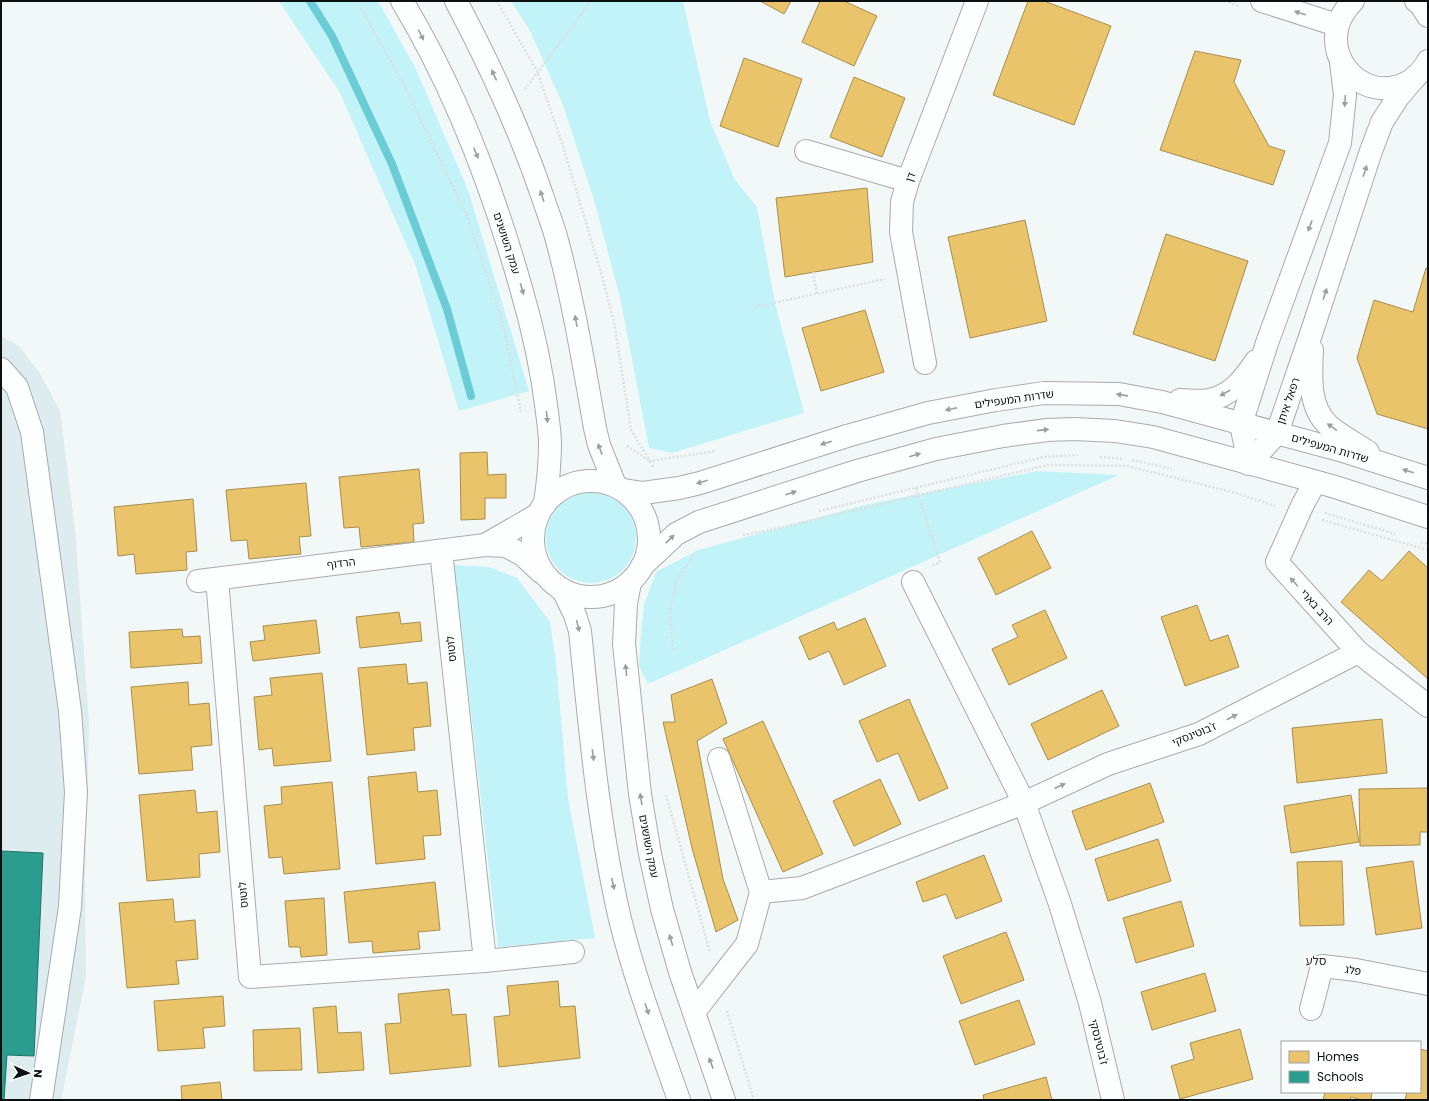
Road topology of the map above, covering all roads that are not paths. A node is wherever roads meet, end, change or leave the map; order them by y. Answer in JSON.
{"nodes":[{"id":1,"x":402,"y":1,"type":"edge"},
{"id":2,"x":456,"y":1,"type":"edge"},
{"id":3,"x":977,"y":1,"type":"edge"},
{"id":4,"x":1262,"y":1,"type":"edge"},
{"id":5,"x":1353,"y":1,"type":"edge"},
{"id":6,"x":1416,"y":1,"type":"edge"},
{"id":7,"x":1428,"y":16,"type":"edge"},
{"id":8,"x":1337,"y":25,"type":"junction"},
{"id":9,"x":1341,"y":62,"type":"junction"},
{"id":10,"x":1422,"y":69,"type":"edge"},
{"id":11,"x":806,"y":151,"type":"dead end"},
{"id":12,"x":908,"y":181,"type":"junction"},
{"id":13,"x":1312,"y":331,"type":"junction"},
{"id":14,"x":1267,"y":343,"type":"junction"},
{"id":15,"x":925,"y":363,"type":"dead end"},
{"id":16,"x":1,"y":369,"type":"edge"},
{"id":17,"x":1152,"y":400,"type":"junction"},
{"id":18,"x":1241,"y":424,"type":"junction"},
{"id":19,"x":1277,"y":433,"type":"junction"},
{"id":20,"x":1249,"y":464,"type":"junction"},
{"id":21,"x":1387,"y":465,"type":"junction"},
{"id":22,"x":1428,"y":478,"type":"edge"},
{"id":23,"x":1315,"y":482,"type":"junction"},
{"id":24,"x":620,"y":488,"type":"junction"},
{"id":25,"x":541,"y":509,"type":"junction"},
{"id":26,"x":1428,"y":517,"type":"edge"},
{"id":27,"x":485,"y":545,"type":"junction"},
{"id":28,"x":441,"y":551,"type":"junction"},
{"id":29,"x":636,"y":574,"type":"junction"},
{"id":30,"x":545,"y":575,"type":"junction"},
{"id":31,"x":920,"y":575,"type":"road end"},
{"id":32,"x":208,"y":580,"type":"joint"},
{"id":33,"x":563,"y":590,"type":"junction"},
{"id":34,"x":1358,"y":652,"type":"junction"},
{"id":35,"x":1428,"y":706,"type":"edge"},
{"id":36,"x":719,"y":760,"type":"dead end"},
{"id":37,"x":1024,"y":803,"type":"junction"},
{"id":38,"x":761,"y":892,"type":"junction"},
{"id":39,"x":573,"y":952,"type":"dead end"},
{"id":40,"x":485,"y":961,"type":"junction"},
{"id":41,"x":1428,"y":984,"type":"edge"},
{"id":42,"x":1310,"y":1009,"type":"dead end"},
{"id":43,"x":694,"y":1012,"type":"junction"},
{"id":44,"x":41,"y":1100,"type":"edge"},
{"id":45,"x":679,"y":1100,"type":"edge"},
{"id":46,"x":724,"y":1100,"type":"edge"},
{"id":47,"x":1113,"y":1100,"type":"edge"}],
"edges":[{"from":1,"to":25,"type":"street","name":"עמק השושנים","one_way":true},
{"from":24,"to":2,"type":"street","one_way":true},
{"from":3,"to":12,"type":"street","name":"דן"},
{"from":8,"to":4,"type":"street","one_way":true},
{"from":5,"to":8,"type":"street"},
{"from":6,"to":7,"type":"street"},
{"from":8,"to":9,"type":"street"},
{"from":9,"to":10,"type":"street"},
{"from":9,"to":14,"type":"street","one_way":true},
{"from":13,"to":10,"type":"street","name":"רפאל איתן","one_way":true},
{"from":11,"to":12,"type":"street"},
{"from":12,"to":15,"type":"street","name":"דן"},
{"from":13,"to":19,"type":"street","name":"רפאל איתן"},
{"from":21,"to":13,"type":"street","one_way":true},
{"from":14,"to":17,"type":"street","one_way":true},
{"from":14,"to":18,"type":"street"},
{"from":16,"to":44,"type":"street"},
{"from":17,"to":18,"type":"street","name":"שדרות המעפילים"},
{"from":17,"to":24,"type":"street","name":"שדרות המעפילים","one_way":true},
{"from":18,"to":19,"type":"street","name":"שדרות המעפילים"},
{"from":18,"to":20,"type":"street"},
{"from":19,"to":20,"type":"street","name":"רפאל איתן"},
{"from":19,"to":21,"type":"street","name":"שדרות המעפילים"},
{"from":20,"to":23,"type":"street"},
{"from":29,"to":20,"type":"street","one_way":true},
{"from":22,"to":21,"type":"street","name":"שדרות המעפילים","one_way":true},
{"from":23,"to":26,"type":"street"},
{"from":34,"to":23,"type":"street","name":"הרב בארי","one_way":true},
{"from":24,"to":25,"type":"street"},
{"from":24,"to":29,"type":"street"},
{"from":25,"to":27,"type":"street","name":"הרדוף"},
{"from":25,"to":30,"type":"street"},
{"from":27,"to":28,"type":"street","name":"הרדוף"},
{"from":27,"to":30,"type":"street","name":"הרדוף"},
{"from":28,"to":32,"type":"street","name":"הרדוף"},
{"from":28,"to":40,"type":"street","name":"לוטוס"},
{"from":29,"to":33,"type":"street"},
{"from":43,"to":29,"type":"street","name":"עמק השושנים","one_way":true},
{"from":30,"to":33,"type":"street"},
{"from":31,"to":37,"type":"street","name":"ז'בוטינסקי"},
{"from":32,"to":40,"type":"street","name":"לוטוס"},
{"from":33,"to":45,"type":"street","one_way":true},
{"from":34,"to":35,"type":"street","name":"הרב בארי"},
{"from":37,"to":34,"type":"street","name":"ז'בוטינסקי","one_way":true},
{"from":36,"to":38,"type":"street"},
{"from":37,"to":38,"type":"street"},
{"from":37,"to":47,"type":"street","name":"ז'בוטינסקי"},
{"from":38,"to":43,"type":"street"},
{"from":39,"to":40,"type":"street","name":"לוטוס"},
{"from":41,"to":42,"type":"street","name":"פלג"},
{"from":46,"to":43,"type":"street","name":"עמק השושנים","one_way":true}]}
